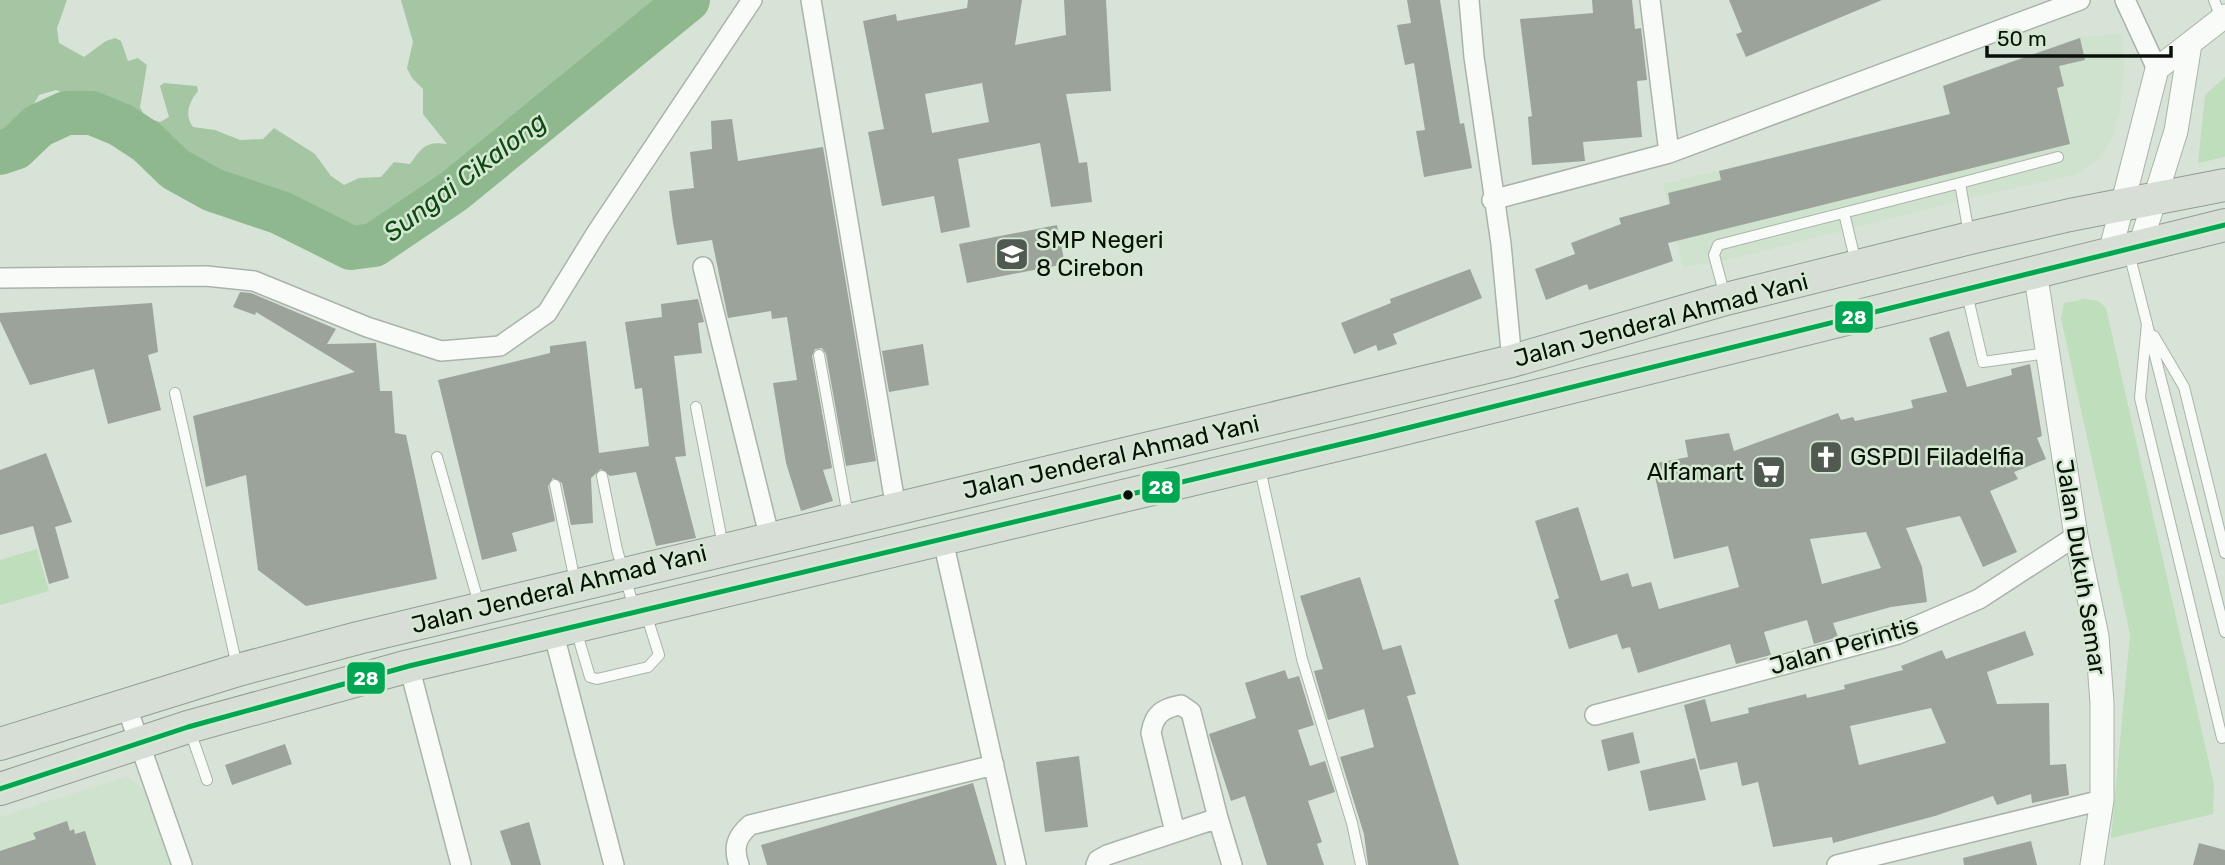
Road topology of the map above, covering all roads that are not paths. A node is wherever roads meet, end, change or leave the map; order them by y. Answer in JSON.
{"nodes":[{"id":1,"x":752,"y":0,"type":"edge"},
{"id":2,"x":811,"y":0,"type":"edge"},
{"id":3,"x":1469,"y":0,"type":"edge"},
{"id":4,"x":1650,"y":0,"type":"edge"},
{"id":5,"x":2080,"y":0,"type":"edge"},
{"id":6,"x":2125,"y":0,"type":"edge"},
{"id":7,"x":2220,"y":11,"type":"edge"},
{"id":8,"x":2190,"y":44,"type":"junction"},
{"id":9,"x":2157,"y":69,"type":"junction"},
{"id":10,"x":1669,"y":153,"type":"junction"},
{"id":11,"x":2058,"y":157,"type":"dead end"},
{"id":12,"x":1960,"y":183,"type":"junction"},
{"id":13,"x":2225,"y":185,"type":"edge"},
{"id":14,"x":1492,"y":200,"type":"junction"},
{"id":15,"x":2155,"y":200,"type":"junction"},
{"id":16,"x":2120,"y":205,"type":"junction"},
{"id":17,"x":1844,"y":213,"type":"junction"},
{"id":18,"x":2225,"y":225,"type":"edge"},
{"id":19,"x":1970,"y":238,"type":"junction"},
{"id":20,"x":2126,"y":249,"type":"junction"},
{"id":21,"x":703,"y":267,"type":"dead end"},
{"id":22,"x":1856,"y":267,"type":"junction"},
{"id":23,"x":2035,"y":271,"type":"junction"},
{"id":24,"x":0,"y":278,"type":"edge"},
{"id":25,"x":1966,"y":289,"type":"junction"},
{"id":26,"x":1726,"y":299,"type":"junction"},
{"id":27,"x":2147,"y":323,"type":"junction"},
{"id":28,"x":2048,"y":353,"type":"junction"},
{"id":29,"x":819,"y":355,"type":"dead end"},
{"id":30,"x":1512,"y":361,"type":"junction"},
{"id":31,"x":175,"y":393,"type":"dead end"},
{"id":32,"x":696,"y":407,"type":"dead end"},
{"id":33,"x":436,"y":457,"type":"dead end"},
{"id":34,"x":1259,"y":463,"type":"junction"},
{"id":35,"x":602,"y":475,"type":"dead end"},
{"id":36,"x":555,"y":485,"type":"dead end"},
{"id":37,"x":896,"y":509,"type":"junction"},
{"id":38,"x":848,"y":520,"type":"junction"},
{"id":39,"x":943,"y":536,"type":"junction"},
{"id":40,"x":2076,"y":536,"type":"junction"},
{"id":41,"x":770,"y":539,"type":"junction"},
{"id":42,"x":724,"y":550,"type":"junction"},
{"id":43,"x":2225,"y":553,"type":"edge"},
{"id":44,"x":626,"y":573,"type":"junction"},
{"id":45,"x":576,"y":584,"type":"junction"},
{"id":46,"x":480,"y":608,"type":"junction"},
{"id":47,"x":635,"y":611,"type":"junction"},
{"id":48,"x":564,"y":628,"type":"junction"},
{"id":49,"x":2225,"y":632,"type":"edge"},
{"id":50,"x":409,"y":666,"type":"junction"},
{"id":51,"x":237,"y":670,"type":"junction"},
{"id":52,"x":126,"y":705,"type":"junction"},
{"id":53,"x":1595,"y":715,"type":"dead end"},
{"id":54,"x":188,"y":727,"type":"junction"},
{"id":55,"x":2222,"y":738,"type":"dead end"},
{"id":56,"x":141,"y":742,"type":"junction"},
{"id":57,"x":0,"y":744,"type":"edge"},
{"id":58,"x":993,"y":765,"type":"junction"},
{"id":59,"x":207,"y":780,"type":"dead end"},
{"id":60,"x":0,"y":789,"type":"edge"},
{"id":61,"x":2102,"y":800,"type":"junction"},
{"id":62,"x":1218,"y":818,"type":"junction"},
{"id":63,"x":1175,"y":832,"type":"junction"},
{"id":64,"x":182,"y":865,"type":"edge"},
{"id":65,"x":461,"y":865,"type":"edge"},
{"id":66,"x":614,"y":865,"type":"edge"},
{"id":67,"x":739,"y":865,"type":"edge"},
{"id":68,"x":1016,"y":865,"type":"edge"},
{"id":69,"x":1096,"y":865,"type":"edge"},
{"id":70,"x":1231,"y":865,"type":"edge"},
{"id":71,"x":1361,"y":865,"type":"edge"},
{"id":72,"x":1837,"y":865,"type":"edge"},
{"id":73,"x":2092,"y":865,"type":"edge"}],
"edges":[{"from":1,"to":24,"type":"street"},
{"from":2,"to":37,"type":"street"},
{"from":3,"to":14,"type":"street"},
{"from":4,"to":10,"type":"street"},
{"from":5,"to":10,"type":"street"},
{"from":6,"to":9,"type":"street"},
{"from":7,"to":8,"type":"street"},
{"from":8,"to":9,"type":"street"},
{"from":8,"to":15,"type":"street"},
{"from":9,"to":16,"type":"street"},
{"from":10,"to":14,"type":"street"},
{"from":11,"to":12,"type":"lane"},
{"from":12,"to":17,"type":"lane"},
{"from":12,"to":19,"type":"lane"},
{"from":13,"to":15,"type":"highway","name":"Jalan Jenderal Ahmad Yani"},
{"from":14,"to":30,"type":"street"},
{"from":15,"to":16,"type":"highway","name":"Jalan Jenderal Ahmad Yani"},
{"from":15,"to":20,"type":"street"},
{"from":16,"to":19,"type":"highway","name":"Jalan Jenderal Ahmad Yani"},
{"from":16,"to":20,"type":"street"},
{"from":17,"to":22,"type":"lane"},
{"from":17,"to":26,"type":"lane"},
{"from":18,"to":20,"type":"highway","name":"Jalan Jenderal Ahmad Yani"},
{"from":19,"to":22,"type":"highway","name":"Jalan Jenderal Ahmad Yani"},
{"from":20,"to":23,"type":"highway","name":"Jalan Jenderal Ahmad Yani"},
{"from":20,"to":27,"type":"lane"},
{"from":21,"to":41,"type":"street"},
{"from":22,"to":26,"type":"highway","name":"Jalan Jenderal Ahmad Yani"},
{"from":23,"to":25,"type":"highway","name":"Jalan Jenderal Ahmad Yani"},
{"from":23,"to":28,"type":"street","name":"Jalan Dukuh Semar"},
{"from":25,"to":28,"type":"lane"},
{"from":25,"to":34,"type":"highway","name":"Jalan Jenderal Ahmad Yani"},
{"from":26,"to":30,"type":"highway","name":"Jalan Jenderal Ahmad Yani"},
{"from":27,"to":43,"type":"lane"},
{"from":27,"to":49,"type":"lane"},
{"from":27,"to":55,"type":"lane"},
{"from":28,"to":40,"type":"street","name":"Jalan Dukuh Semar"},
{"from":29,"to":38,"type":"lane"},
{"from":30,"to":37,"type":"highway","name":"Jalan Jenderal Ahmad Yani"},
{"from":31,"to":51,"type":"lane"},
{"from":32,"to":42,"type":"lane"},
{"from":33,"to":46,"type":"lane"},
{"from":34,"to":39,"type":"highway","name":"Jalan Jenderal Ahmad Yani"},
{"from":34,"to":71,"type":"lane"},
{"from":35,"to":44,"type":"lane"},
{"from":36,"to":45,"type":"lane"},
{"from":37,"to":38,"type":"highway","name":"Jalan Jenderal Ahmad Yani"},
{"from":38,"to":41,"type":"highway","name":"Jalan Jenderal Ahmad Yani"},
{"from":39,"to":47,"type":"highway","name":"Jalan Jenderal Ahmad Yani"},
{"from":39,"to":58,"type":"street"},
{"from":40,"to":53,"type":"street","name":"Jalan Perintis"},
{"from":40,"to":61,"type":"street","name":"Jalan Dukuh Semar"},
{"from":41,"to":42,"type":"highway","name":"Jalan Jenderal Ahmad Yani"},
{"from":42,"to":44,"type":"highway","name":"Jalan Jenderal Ahmad Yani"},
{"from":44,"to":45,"type":"highway","name":"Jalan Jenderal Ahmad Yani"},
{"from":44,"to":47,"type":"lane"},
{"from":45,"to":46,"type":"highway","name":"Jalan Jenderal Ahmad Yani"},
{"from":46,"to":51,"type":"highway","name":"Jalan Jenderal Ahmad Yani"},
{"from":47,"to":48,"type":"highway","name":"Jalan Jenderal Ahmad Yani"},
{"from":47,"to":48,"type":"lane"},
{"from":48,"to":50,"type":"highway","name":"Jalan Jenderal Ahmad Yani"},
{"from":48,"to":66,"type":"street"},
{"from":50,"to":54,"type":"highway","name":"Jalan Jenderal Ahmad Yani"},
{"from":50,"to":65,"type":"street"},
{"from":51,"to":52,"type":"highway","name":"Jalan Jenderal Ahmad Yani"},
{"from":52,"to":56,"type":"street"},
{"from":52,"to":57,"type":"highway","name":"Jalan Jenderal Ahmad Yani"},
{"from":54,"to":56,"type":"highway","name":"Jalan Jenderal Ahmad Yani"},
{"from":54,"to":59,"type":"lane"},
{"from":56,"to":60,"type":"highway","name":"Jalan Jenderal Ahmad Yani"},
{"from":56,"to":64,"type":"street"},
{"from":58,"to":67,"type":"street"},
{"from":58,"to":68,"type":"street"},
{"from":61,"to":72,"type":"street"},
{"from":61,"to":73,"type":"street","name":"Jalan Dukuh Semar"},
{"from":62,"to":63,"type":"street"},
{"from":62,"to":63,"type":"street"},
{"from":62,"to":70,"type":"street"},
{"from":63,"to":69,"type":"street"}]}
